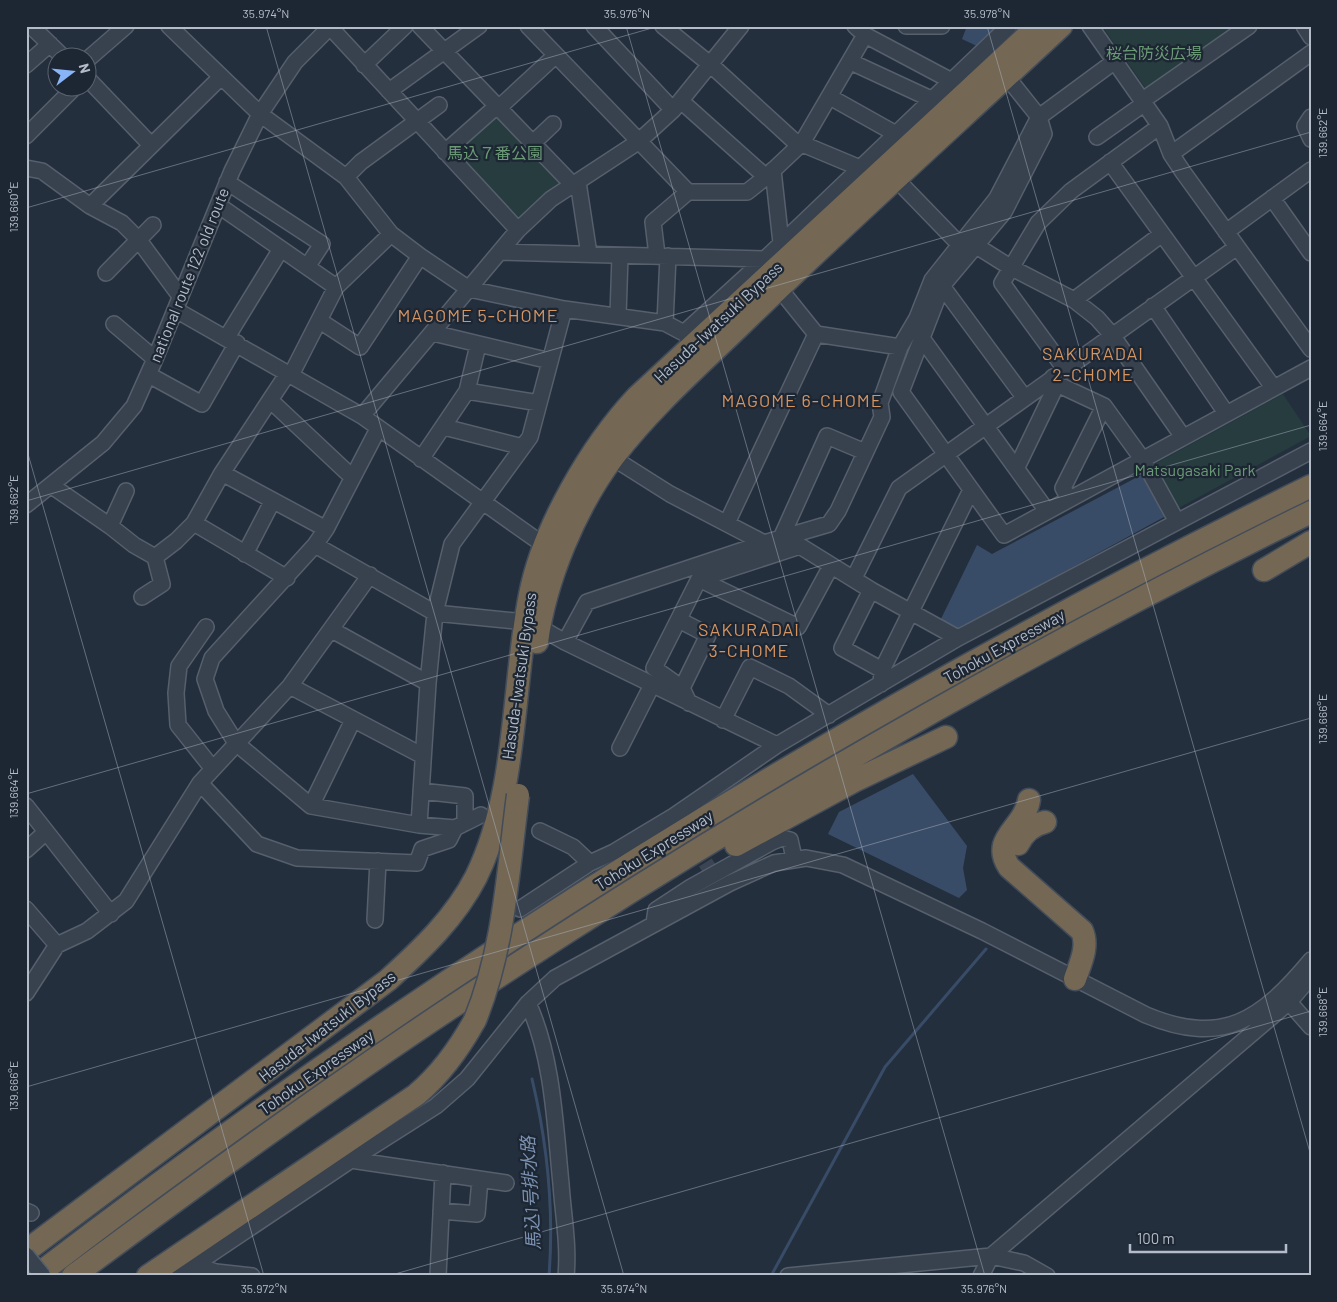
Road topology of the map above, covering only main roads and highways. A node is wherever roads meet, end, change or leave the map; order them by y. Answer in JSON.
{"nodes":[{"id":1,"x":1038,"y":26,"type":"edge"},
{"id":2,"x":1061,"y":26,"type":"edge"},
{"id":3,"x":694,"y":346,"type":"junction"},
{"id":4,"x":1311,"y":486,"type":"edge"},
{"id":5,"x":1311,"y":512,"type":"edge"},
{"id":6,"x":1311,"y":542,"type":"edge"},
{"id":7,"x":1264,"y":570,"type":"dead end"},
{"id":8,"x":532,"y":624,"type":"junction"},
{"id":9,"x":946,"y":738,"type":"dead end"},
{"id":10,"x":1029,"y":800,"type":"dead end"},
{"id":11,"x":1045,"y":822,"type":"dead end"},
{"id":12,"x":627,"y":895,"type":"junction"},
{"id":13,"x":26,"y":1251,"type":"edge"},
{"id":14,"x":36,"y":1276,"type":"edge"},
{"id":15,"x":73,"y":1276,"type":"edge"},
{"id":16,"x":148,"y":1276,"type":"edge"}],
"edges":[{"from":1,"to":3,"type":"highway","name":"Hasuda-Iwatsuki Bypass"},
{"from":2,"to":3,"type":"highway","name":"Hasuda-Iwatsuki Bypass"},
{"from":3,"to":8,"type":"highway","name":"Hasuda-Iwatsuki Bypass"},
{"from":3,"to":8,"type":"highway","name":"Hasuda-Iwatsuki Bypass"},
{"from":4,"to":14,"type":"highway","name":"Tohoku Expressway"},
{"from":5,"to":12,"type":"highway","name":"Tohoku Expressway"},
{"from":6,"to":7,"type":"highway"},
{"from":8,"to":13,"type":"highway","name":"Hasuda-Iwatsuki Bypass"},
{"from":8,"to":16,"type":"highway","name":"Hasuda-Iwatsuki Bypass","bridge":true},
{"from":9,"to":12,"type":"highway"},
{"from":10,"to":11,"type":"highway"},
{"from":12,"to":15,"type":"highway","name":"Tohoku Expressway"}]}
